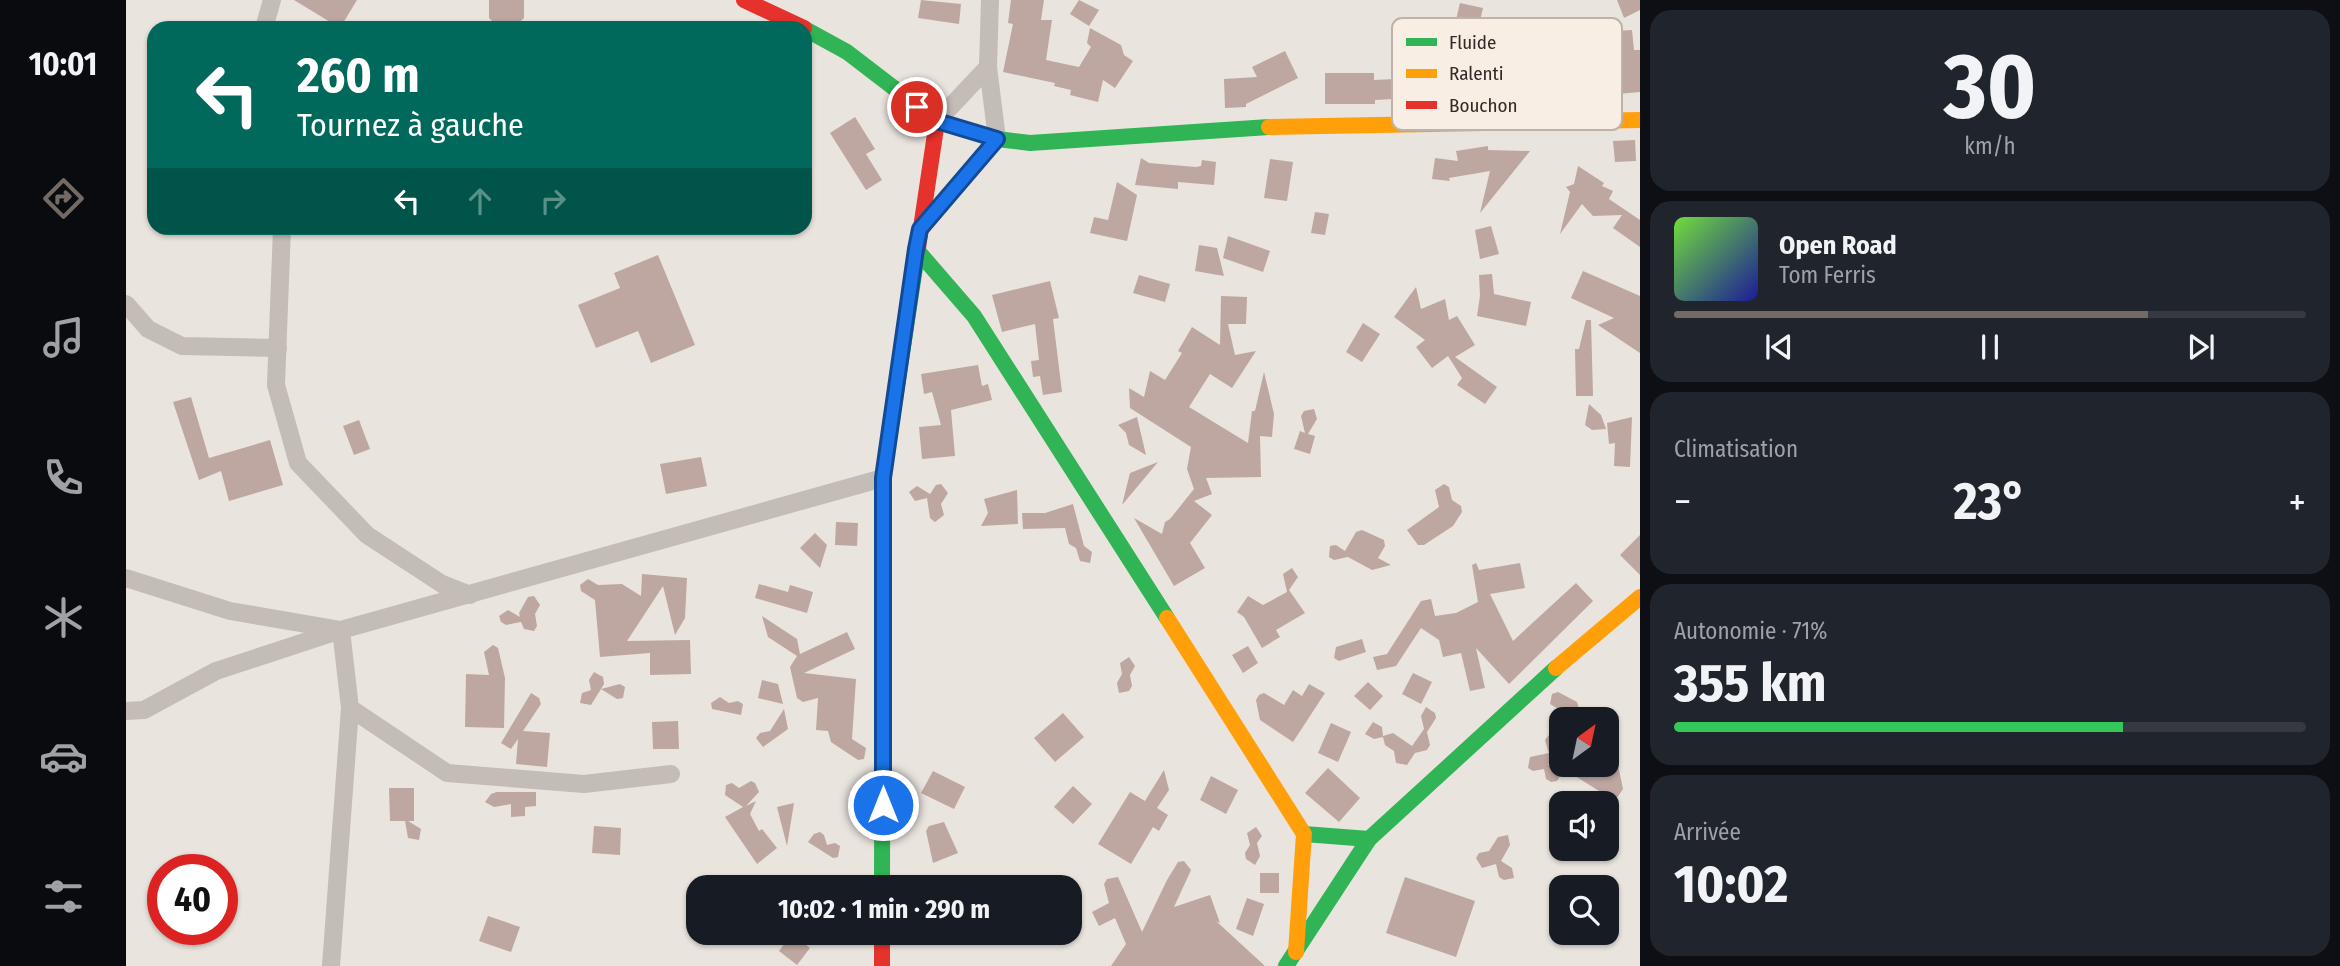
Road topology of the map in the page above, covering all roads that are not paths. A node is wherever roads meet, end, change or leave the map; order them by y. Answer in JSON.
{"nodes":[{"id":1,"x":272,"y":0,"type":"edge"},
{"id":2,"x":744,"y":0,"type":"edge"},
{"id":3,"x":990,"y":0,"type":"edge"},
{"id":4,"x":266,"y":21,"type":"edge"},
{"id":5,"x":789,"y":21,"type":"edge"},
{"id":6,"x":812,"y":32,"type":"edge"},
{"id":7,"x":988,"y":67,"type":"junction"},
{"id":8,"x":1640,"y":120,"type":"edge"},
{"id":9,"x":937,"y":121,"type":"junction"},
{"id":10,"x":1622,"y":121,"type":"edge"},
{"id":11,"x":1392,"y":126,"type":"edge"},
{"id":12,"x":997,"y":139,"type":"junction"},
{"id":13,"x":920,"y":229,"type":"junction"},
{"id":14,"x":282,"y":235,"type":"edge"},
{"id":15,"x":916,"y":249,"type":"junction"},
{"id":16,"x":126,"y":304,"type":"edge"},
{"id":17,"x":278,"y":348,"type":"junction"},
{"id":18,"x":883,"y":478,"type":"junction"},
{"id":19,"x":126,"y":578,"type":"edge"},
{"id":20,"x":470,"y":594,"type":"junction"},
{"id":21,"x":1640,"y":597,"type":"edge"},
{"id":22,"x":341,"y":629,"type":"junction"},
{"id":23,"x":350,"y":708,"type":"junction"},
{"id":24,"x":126,"y":711,"type":"edge"},
{"id":25,"x":671,"y":774,"type":"dead end"},
{"id":26,"x":1304,"y":834,"type":"junction"},
{"id":27,"x":1369,"y":839,"type":"junction"},
{"id":28,"x":882,"y":875,"type":"edge"},
{"id":29,"x":882,"y":945,"type":"edge"},
{"id":30,"x":1296,"y":952,"type":"junction"},
{"id":31,"x":331,"y":966,"type":"edge"},
{"id":32,"x":882,"y":966,"type":"edge"},
{"id":33,"x":1286,"y":966,"type":"edge"}],
"edges":[{"from":1,"to":4,"type":"street"},
{"from":2,"to":5,"type":"street"},
{"from":3,"to":7,"type":"street"},
{"from":6,"to":9,"type":"street"},
{"from":7,"to":9,"type":"street"},
{"from":7,"to":12,"type":"street"},
{"from":8,"to":10,"type":"street"},
{"from":9,"to":12,"type":"street"},
{"from":9,"to":13,"type":"street"},
{"from":11,"to":12,"type":"street"},
{"from":12,"to":13,"type":"street"},
{"from":13,"to":15,"type":"street"},
{"from":14,"to":17,"type":"street"},
{"from":15,"to":18,"type":"street"},
{"from":15,"to":26,"type":"street"},
{"from":16,"to":17,"type":"street"},
{"from":17,"to":20,"type":"street"},
{"from":18,"to":20,"type":"street"},
{"from":18,"to":28,"type":"street"},
{"from":19,"to":22,"type":"street"},
{"from":20,"to":22,"type":"street"},
{"from":21,"to":27,"type":"street"},
{"from":22,"to":23,"type":"street"},
{"from":22,"to":24,"type":"street"},
{"from":23,"to":25,"type":"street"},
{"from":23,"to":31,"type":"street"},
{"from":26,"to":27,"type":"street"},
{"from":26,"to":30,"type":"street"},
{"from":27,"to":30,"type":"street"},
{"from":29,"to":32,"type":"street"},
{"from":30,"to":33,"type":"street"}]}
